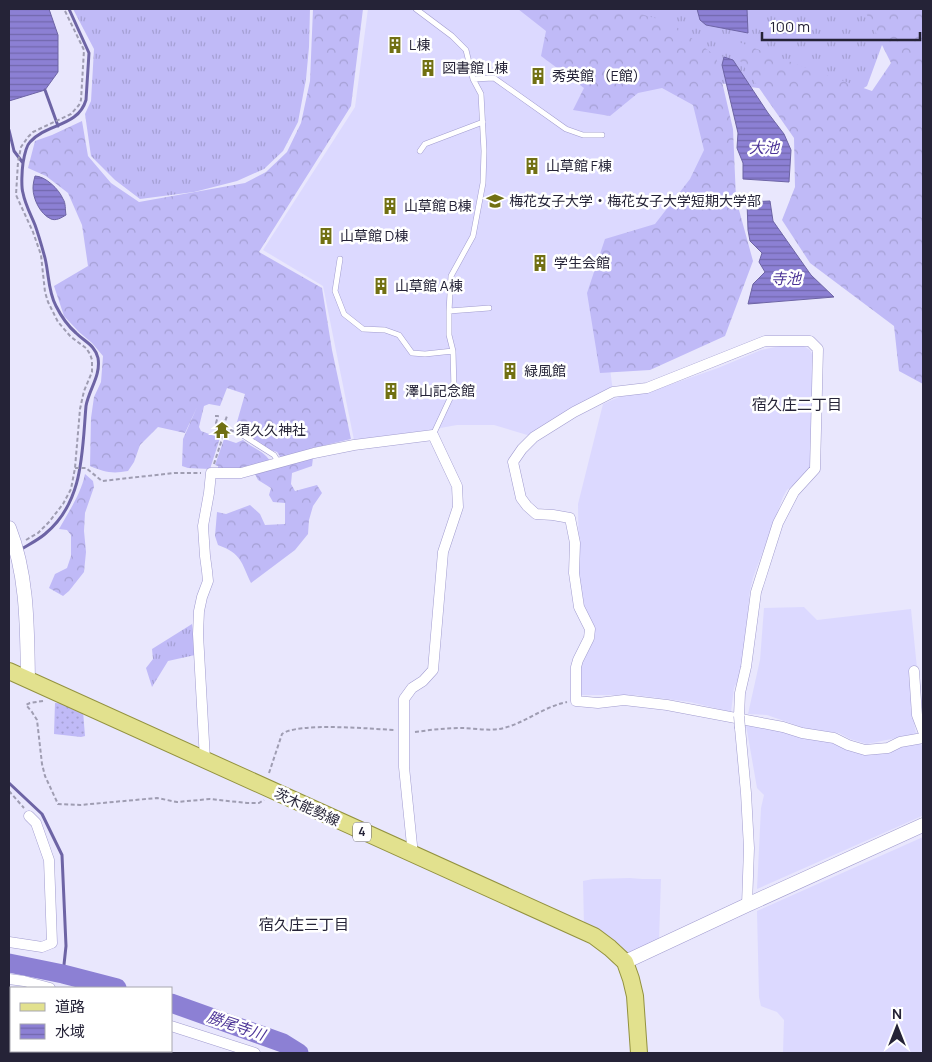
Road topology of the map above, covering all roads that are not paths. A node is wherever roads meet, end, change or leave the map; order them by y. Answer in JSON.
{"nodes":[{"id":1,"x":416,"y":9,"type":"edge"},
{"id":2,"x":473,"y":79,"type":"junction"},
{"id":3,"x":483,"y":122,"type":"junction"},
{"id":4,"x":602,"y":135,"type":"dead end"},
{"id":5,"x":420,"y":151,"type":"dead end"},
{"id":6,"x":340,"y":259,"type":"dead end"},
{"id":7,"x":489,"y":308,"type":"dead end"},
{"id":8,"x":449,"y":311,"type":"junction"},
{"id":9,"x":453,"y":351,"type":"junction"},
{"id":10,"x":433,"y":435,"type":"junction"},
{"id":11,"x":244,"y":436,"type":"road end"},
{"id":12,"x":280,"y":463,"type":"junction"},
{"id":13,"x":9,"y":528,"type":"edge"},
{"id":14,"x":9,"y":671,"type":"edge"},
{"id":15,"x":914,"y":671,"type":"dead end"},
{"id":16,"x":28,"y":680,"type":"junction"},
{"id":17,"x":923,"y":731,"type":"edge"},
{"id":18,"x":923,"y":738,"type":"edge"},
{"id":19,"x":205,"y":760,"type":"junction"},
{"id":20,"x":29,"y":816,"type":"road end"},
{"id":21,"x":923,"y":825,"type":"edge"},
{"id":22,"x":412,"y":855,"type":"junction"},
{"id":23,"x":747,"y":905,"type":"junction"},
{"id":24,"x":9,"y":942,"type":"edge"},
{"id":25,"x":625,"y":962,"type":"junction"},
{"id":26,"x":9,"y":978,"type":"edge"},
{"id":27,"x":46,"y":987,"type":"edge"},
{"id":28,"x":172,"y":1026,"type":"edge"},
{"id":29,"x":255,"y":1053,"type":"edge"},
{"id":30,"x":639,"y":1053,"type":"edge"}],
"edges":[{"from":1,"to":2,"type":"lane"},
{"from":2,"to":3,"type":"lane"},
{"from":2,"to":4,"type":"lane"},
{"from":3,"to":5,"type":"lane"},
{"from":3,"to":8,"type":"lane"},
{"from":6,"to":9,"type":"lane"},
{"from":7,"to":8,"type":"lane"},
{"from":8,"to":9,"type":"lane"},
{"from":9,"to":10,"type":"lane"},
{"from":10,"to":12,"type":"street"},
{"from":10,"to":22,"type":"street"},
{"from":11,"to":12,"type":"lane"},
{"from":12,"to":19,"type":"street"},
{"from":13,"to":16,"type":"street"},
{"from":14,"to":16,"type":"main road","name":"茨木能勢線","number":"4"},
{"from":15,"to":17,"type":"street"},
{"from":16,"to":19,"type":"main road","name":"茨木能勢線","number":"4"},
{"from":18,"to":23,"type":"street","bridge":true},
{"from":19,"to":22,"type":"main road","name":"茨木能勢線","number":"4"},
{"from":20,"to":24,"type":"street"},
{"from":21,"to":23,"type":"street"},
{"from":22,"to":25,"type":"main road","name":"茨木能勢線","number":"4"},
{"from":23,"to":25,"type":"street"},
{"from":25,"to":30,"type":"main road"},
{"from":26,"to":27,"type":"street"},
{"from":28,"to":29,"type":"street"}]}
